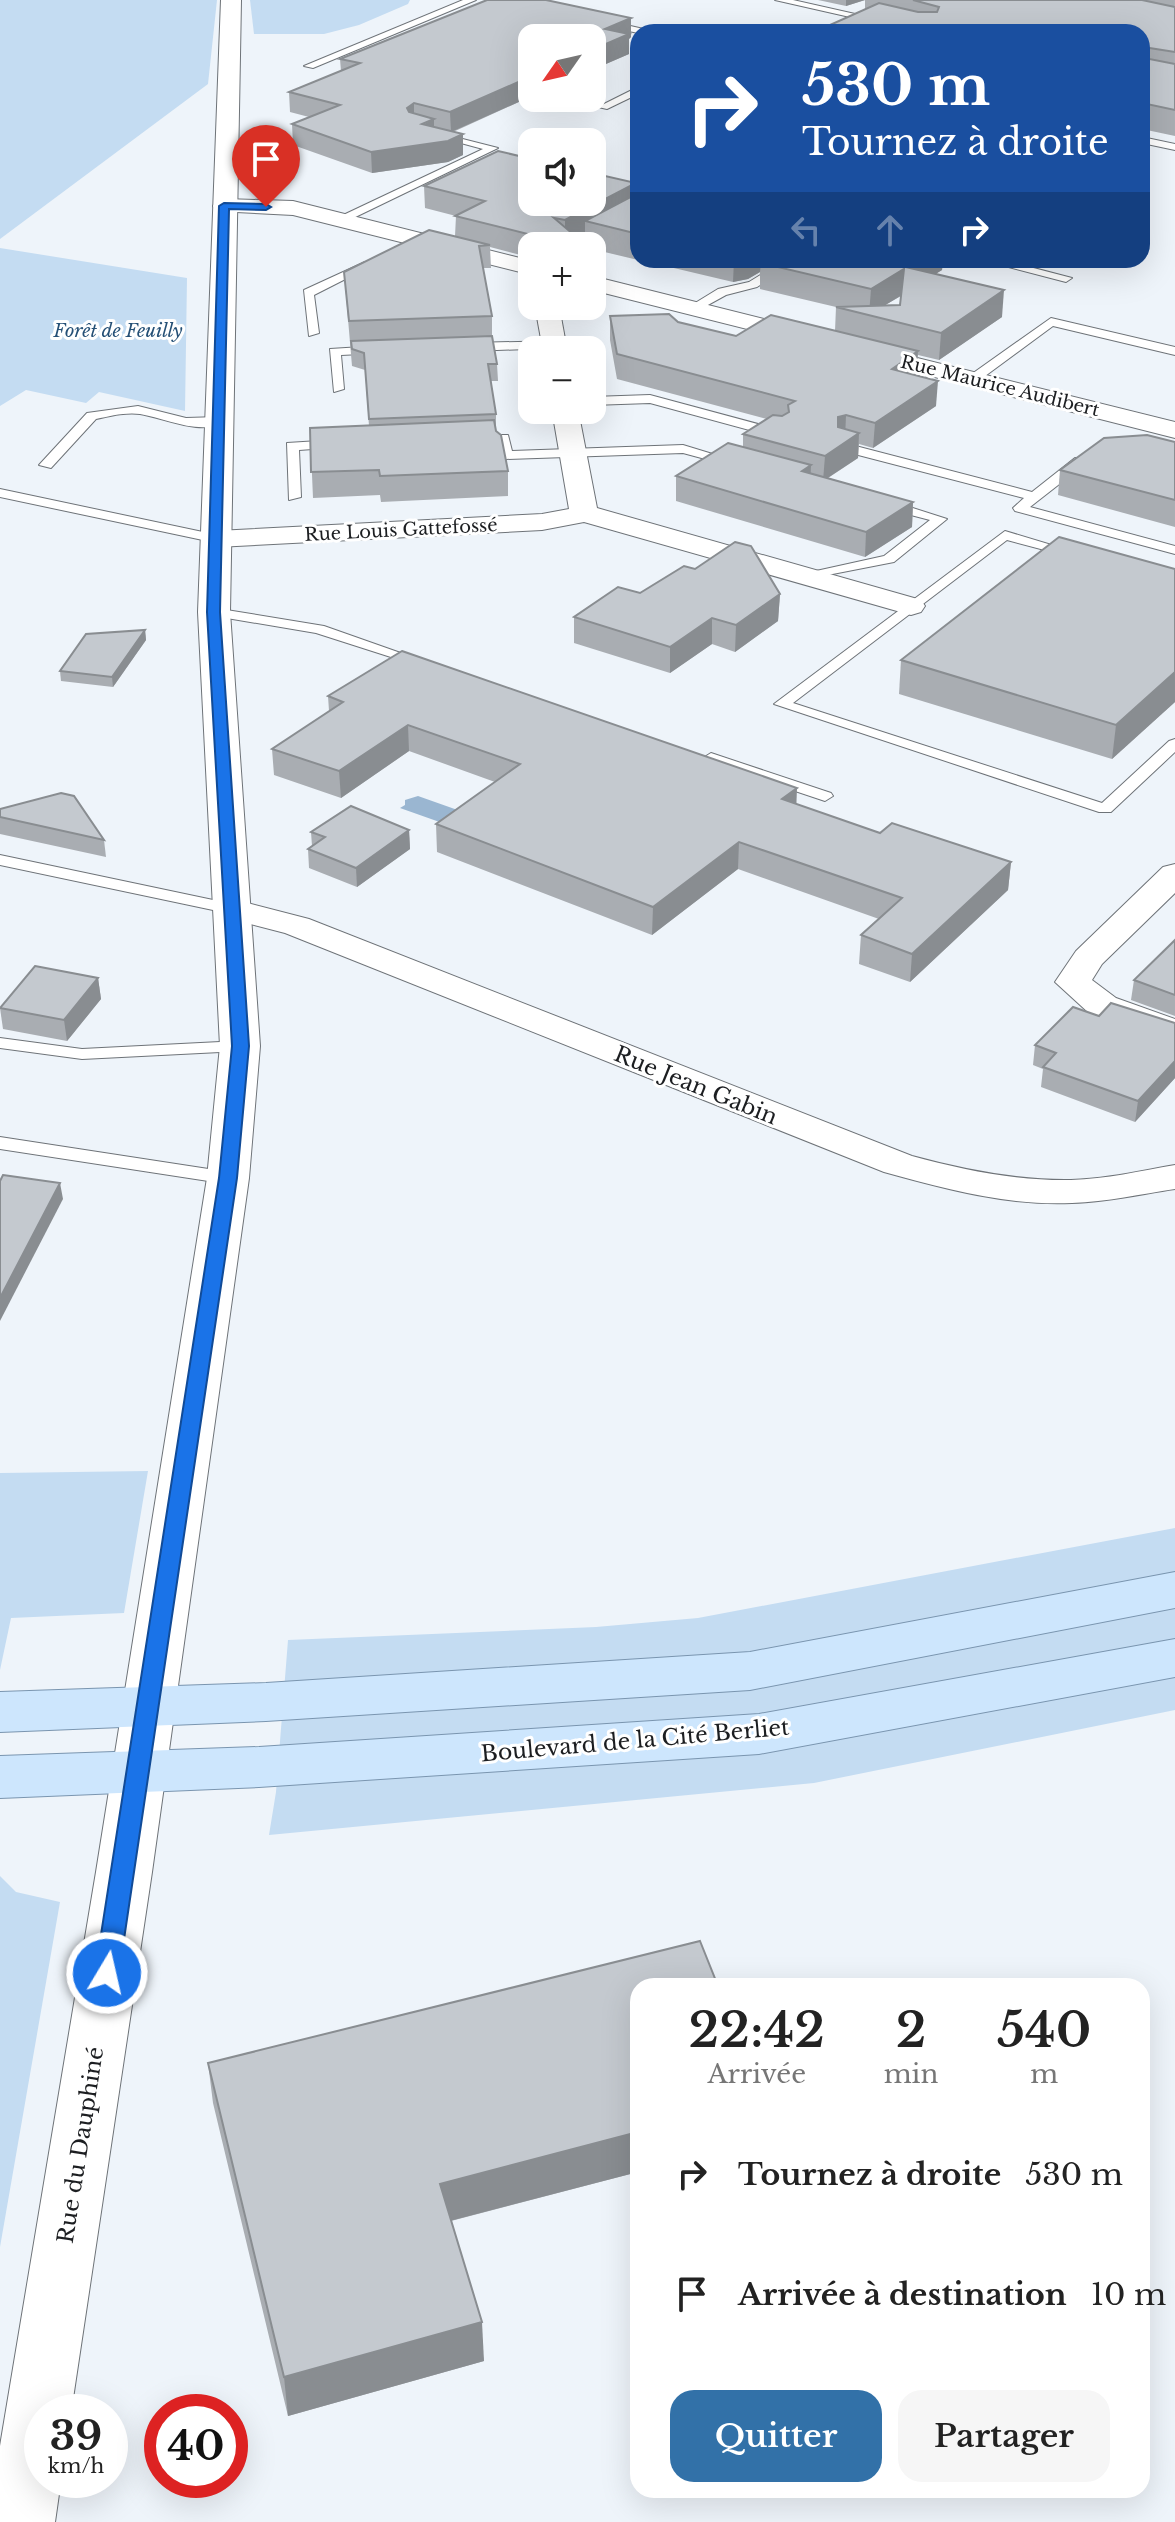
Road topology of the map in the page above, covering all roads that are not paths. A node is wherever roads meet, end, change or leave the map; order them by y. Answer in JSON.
{"nodes":[{"id":1,"x":231,"y":0,"type":"edge"},
{"id":2,"x":473,"y":0,"type":"edge"},
{"id":3,"x":780,"y":0,"type":"edge"},
{"id":4,"x":487,"y":1,"type":"edge"},
{"id":5,"x":862,"y":5,"type":"dead end"},
{"id":6,"x":843,"y":14,"type":"junction"},
{"id":7,"x":599,"y":22,"type":"edge"},
{"id":8,"x":891,"y":24,"type":"edge"},
{"id":9,"x":630,"y":29,"type":"edge"},
{"id":10,"x":309,"y":66,"type":"dead end"},
{"id":11,"x":630,"y":94,"type":"edge"},
{"id":12,"x":606,"y":106,"type":"edge"},
{"id":13,"x":431,"y":132,"type":"edge"},
{"id":14,"x":1150,"y":142,"type":"edge"},
{"id":15,"x":1175,"y":147,"type":"edge"},
{"id":16,"x":224,"y":206,"type":"junction"},
{"id":17,"x":630,"y":214,"type":"edge"},
{"id":18,"x":341,"y":220,"type":"junction"},
{"id":19,"x":598,"y":232,"type":"edge"},
{"id":20,"x":375,"y":261,"type":"edge"},
{"id":21,"x":518,"y":265,"type":"edge"},
{"id":22,"x":780,"y":268,"type":"edge"},
{"id":23,"x":1023,"y":268,"type":"edge"},
{"id":24,"x":1066,"y":278,"type":"dead end"},
{"id":25,"x":606,"y":286,"type":"edge"},
{"id":26,"x":693,"y":308,"type":"junction"},
{"id":27,"x":313,"y":333,"type":"dead end"},
{"id":28,"x":460,"y":347,"type":"edge"},
{"id":29,"x":518,"y":347,"type":"edge"},
{"id":30,"x":397,"y":349,"type":"edge"},
{"id":31,"x":1175,"y":351,"type":"edge"},
{"id":32,"x":973,"y":379,"type":"junction"},
{"id":33,"x":338,"y":389,"type":"dead end"},
{"id":34,"x":606,"y":401,"type":"edge"},
{"id":35,"x":219,"y":421,"type":"junction"},
{"id":36,"x":568,"y":424,"type":"edge"},
{"id":37,"x":1175,"y":430,"type":"edge"},
{"id":38,"x":779,"y":434,"type":"edge"},
{"id":39,"x":458,"y":440,"type":"edge"},
{"id":40,"x":352,"y":444,"type":"edge"},
{"id":41,"x":844,"y":447,"type":"edge"},
{"id":42,"x":573,"y":453,"type":"junction"},
{"id":43,"x":1085,"y":457,"type":"edge"},
{"id":44,"x":46,"y":465,"type":"dead end"},
{"id":45,"x":744,"y":465,"type":"edge"},
{"id":46,"x":0,"y":493,"type":"edge"},
{"id":47,"x":294,"y":497,"type":"dead end"},
{"id":48,"x":1034,"y":497,"type":"junction"},
{"id":49,"x":880,"y":502,"type":"edge"},
{"id":50,"x":584,"y":514,"type":"junction"},
{"id":51,"x":217,"y":539,"type":"junction"},
{"id":52,"x":1175,"y":550,"type":"edge"},
{"id":53,"x":1082,"y":556,"type":"edge"},
{"id":54,"x":812,"y":576,"type":"junction"},
{"id":55,"x":911,"y":606,"type":"junction"},
{"id":56,"x":214,"y":612,"type":"junction"},
{"id":57,"x":438,"y":668,"type":"edge"},
{"id":58,"x":1175,"y":744,"type":"edge"},
{"id":59,"x":691,"y":752,"type":"edge"},
{"id":60,"x":825,"y":796,"type":"dead end"},
{"id":61,"x":0,"y":860,"type":"edge"},
{"id":62,"x":1175,"y":874,"type":"edge"},
{"id":63,"x":232,"y":909,"type":"junction"},
{"id":64,"x":1175,"y":1031,"type":"edge"},
{"id":65,"x":0,"y":1043,"type":"edge"},
{"id":66,"x":240,"y":1046,"type":"junction"},
{"id":67,"x":0,"y":1143,"type":"edge"},
{"id":68,"x":1175,"y":1177,"type":"edge"},
{"id":69,"x":228,"y":1178,"type":"junction"},
{"id":70,"x":1175,"y":1590,"type":"edge"},
{"id":71,"x":1175,"y":1658,"type":"edge"},
{"id":72,"x":148,"y":1707,"type":"junction"},
{"id":73,"x":0,"y":1712,"type":"edge"},
{"id":74,"x":138,"y":1773,"type":"junction"},
{"id":75,"x":0,"y":1777,"type":"edge"},
{"id":76,"x":21,"y":2522,"type":"edge"}],
"edges":[{"from":1,"to":16,"type":"street","name":"Rue du Dauphiné"},
{"from":2,"to":4,"type":"lane"},
{"from":2,"to":10,"type":"lane"},
{"from":3,"to":6,"type":"lane"},
{"from":5,"to":6,"type":"lane"},
{"from":6,"to":8,"type":"lane"},
{"from":7,"to":9,"type":"lane"},
{"from":11,"to":12,"type":"lane"},
{"from":13,"to":18,"type":"lane"},
{"from":14,"to":15,"type":"lane"},
{"from":16,"to":18,"type":"street"},
{"from":16,"to":35,"type":"street","name":"Rue du Dauphiné"},
{"from":17,"to":19,"type":"lane"},
{"from":18,"to":21,"type":"street"},
{"from":20,"to":27,"type":"lane"},
{"from":22,"to":26,"type":"lane"},
{"from":23,"to":24,"type":"lane"},
{"from":25,"to":26,"type":"street","name":"Rue Maurice Audibert"},
{"from":26,"to":32,"type":"street","name":"Rue Maurice Audibert"},
{"from":28,"to":29,"type":"lane"},
{"from":30,"to":33,"type":"lane"},
{"from":31,"to":32,"type":"lane"},
{"from":32,"to":37,"type":"street","name":"Rue Maurice Audibert"},
{"from":34,"to":38,"type":"lane"},
{"from":35,"to":44,"type":"lane"},
{"from":35,"to":51,"type":"street","name":"Rue du Dauphiné"},
{"from":36,"to":42,"type":"street"},
{"from":39,"to":42,"type":"lane"},
{"from":40,"to":47,"type":"lane"},
{"from":41,"to":48,"type":"lane"},
{"from":42,"to":45,"type":"lane"},
{"from":42,"to":50,"type":"street"},
{"from":43,"to":48,"type":"lane"},
{"from":46,"to":51,"type":"lane"},
{"from":48,"to":52,"type":"lane"},
{"from":49,"to":54,"type":"lane"},
{"from":50,"to":51,"type":"street","name":"Rue Louis Gattefossé"},
{"from":50,"to":54,"type":"street","name":"Rue Louis Gattefossé"},
{"from":51,"to":56,"type":"street","name":"Rue du Dauphiné"},
{"from":53,"to":55,"type":"lane"},
{"from":54,"to":55,"type":"street","name":"Rue Louis Gattefossé"},
{"from":55,"to":58,"type":"lane"},
{"from":56,"to":57,"type":"lane"},
{"from":56,"to":63,"type":"street","name":"Rue du Dauphiné"},
{"from":59,"to":60,"type":"lane"},
{"from":61,"to":63,"type":"lane"},
{"from":62,"to":64,"type":"street"},
{"from":63,"to":66,"type":"street","name":"Rue du Dauphiné"},
{"from":63,"to":68,"type":"street","name":"Rue Jean Gabin"},
{"from":65,"to":66,"type":"lane"},
{"from":66,"to":69,"type":"street","name":"Rue du Dauphiné"},
{"from":67,"to":69,"type":"lane"},
{"from":69,"to":72,"type":"street","name":"Rue du Dauphiné"},
{"from":70,"to":72,"type":"main road"},
{"from":71,"to":74,"type":"main road","name":"Boulevard de la Cité Berliet"},
{"from":72,"to":73,"type":"main road"},
{"from":72,"to":74,"type":"street","name":"Rue du Dauphiné"},
{"from":74,"to":75,"type":"main road","name":"Boulevard de la Cité Berliet"},
{"from":74,"to":76,"type":"street","name":"Rue du Dauphiné"}]}
